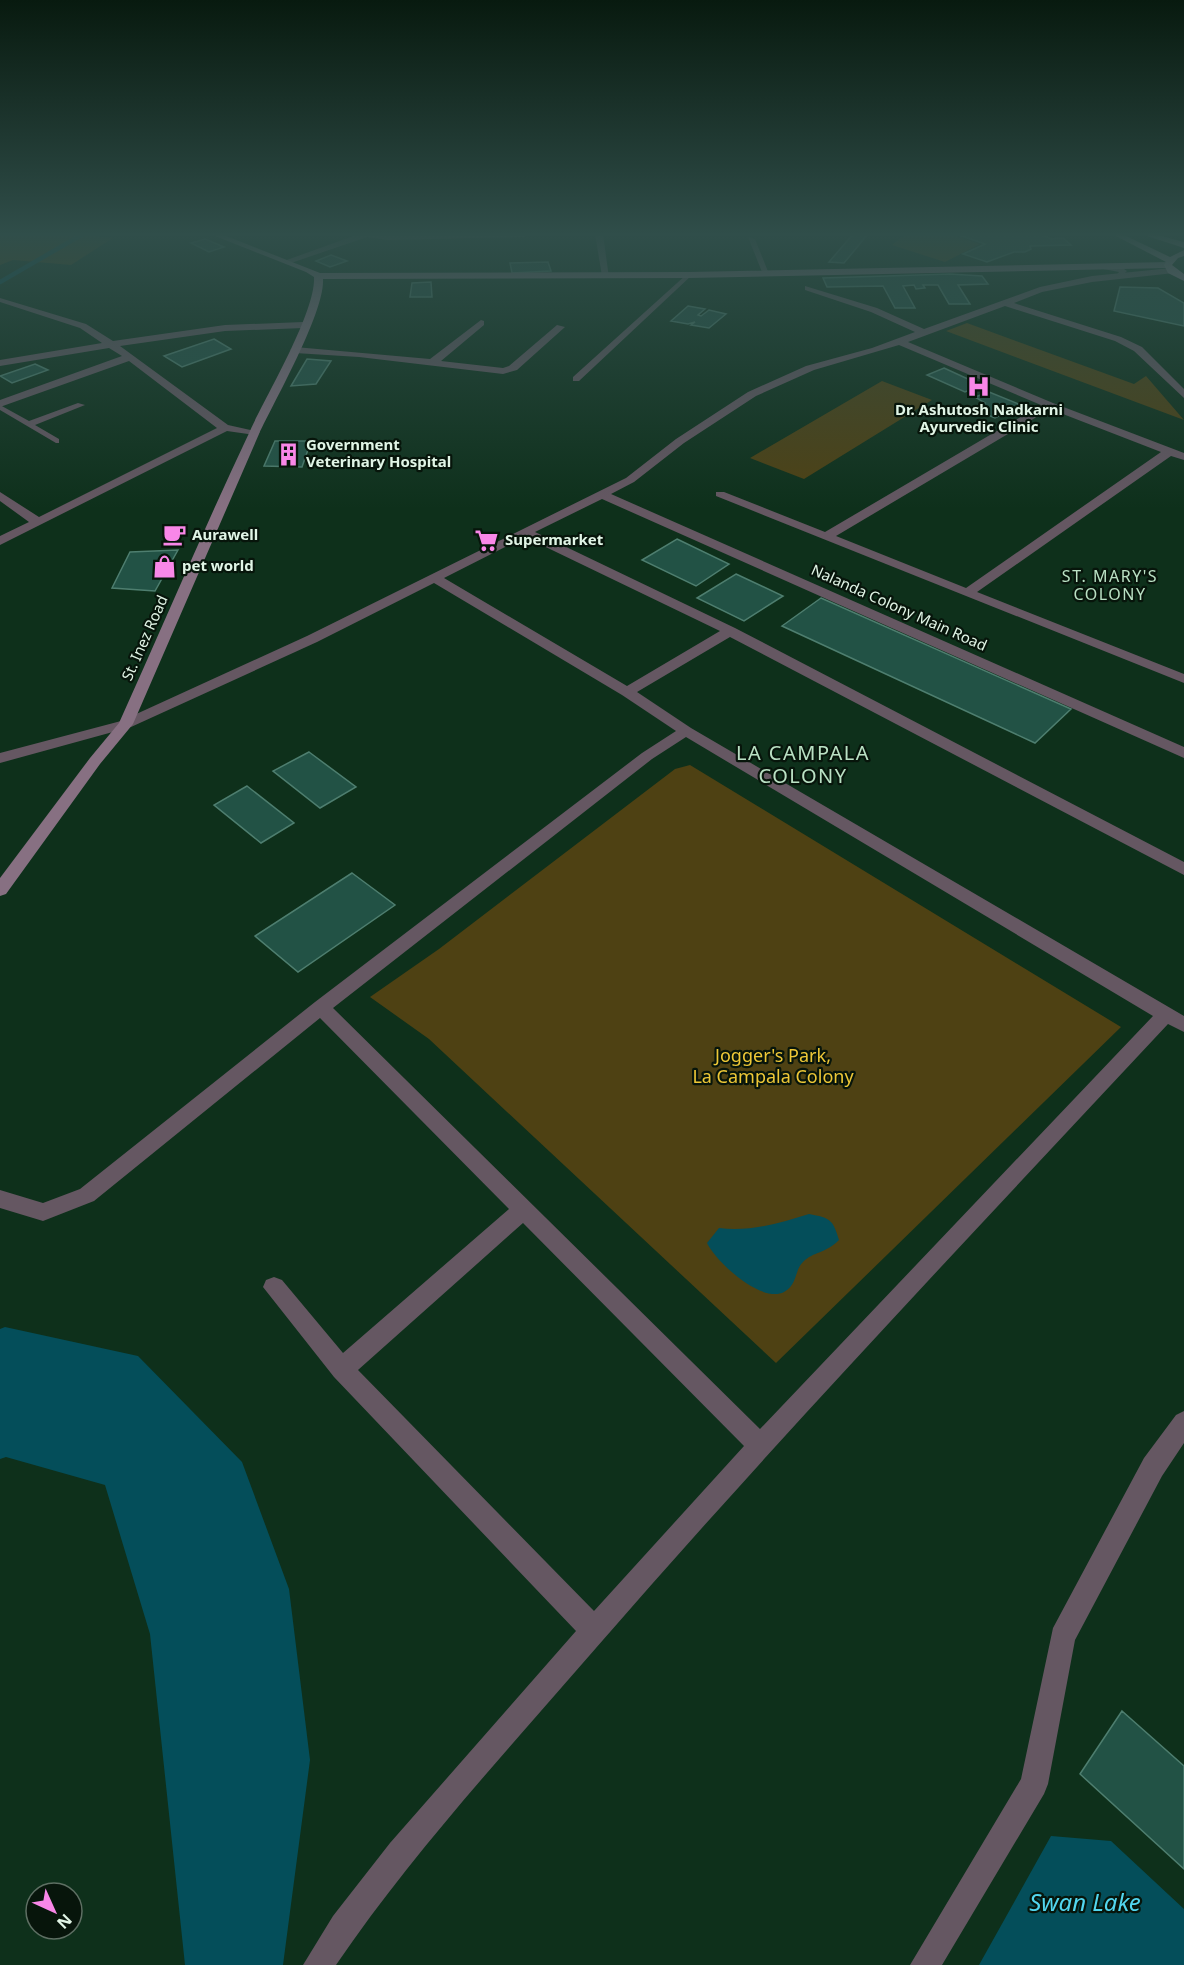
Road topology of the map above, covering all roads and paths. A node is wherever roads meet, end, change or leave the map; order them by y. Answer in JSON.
{"nodes":[{"id":1,"x":82,"y":326,"type":"edge"},
{"id":2,"x":303,"y":326,"type":"joint"},
{"id":3,"x":479,"y":326,"type":"edge"},
{"id":4,"x":634,"y":326,"type":"edge"},
{"id":5,"x":908,"y":326,"type":"edge"},
{"id":6,"x":939,"y":326,"type":"edge"},
{"id":7,"x":1077,"y":326,"type":"edge"},
{"id":8,"x":560,"y":327,"type":"dead end"},
{"id":9,"x":922,"y":332,"type":"junction"},
{"id":10,"x":898,"y":341,"type":"junction"},
{"id":11,"x":112,"y":344,"type":"junction"},
{"id":12,"x":295,"y":350,"type":"junction"},
{"id":13,"x":130,"y":357,"type":"junction"},
{"id":14,"x":433,"y":362,"type":"junction"},
{"id":15,"x":0,"y":363,"type":"edge"},
{"id":16,"x":576,"y":379,"type":"dead end"},
{"id":17,"x":1184,"y":395,"type":"edge"},
{"id":18,"x":81,"y":405,"type":"dead end"},
{"id":19,"x":1049,"y":405,"type":"junction"},
{"id":20,"x":0,"y":406,"type":"edge"},
{"id":21,"x":28,"y":424,"type":"junction"},
{"id":22,"x":225,"y":428,"type":"junction"},
{"id":23,"x":255,"y":432,"type":"junction"},
{"id":24,"x":56,"y":441,"type":"dead end"},
{"id":25,"x":1169,"y":452,"type":"junction"},
{"id":26,"x":1184,"y":457,"type":"edge"},
{"id":27,"x":601,"y":494,"type":"junction"},
{"id":28,"x":720,"y":494,"type":"dead end"},
{"id":29,"x":0,"y":496,"type":"edge"},
{"id":30,"x":38,"y":522,"type":"junction"},
{"id":31,"x":524,"y":532,"type":"junction"},
{"id":32,"x":825,"y":537,"type":"junction"},
{"id":33,"x":0,"y":541,"type":"edge"},
{"id":34,"x":434,"y":578,"type":"junction"},
{"id":35,"x":967,"y":593,"type":"junction"},
{"id":36,"x":730,"y":630,"type":"junction"},
{"id":37,"x":1184,"y":679,"type":"edge"},
{"id":38,"x":627,"y":692,"type":"junction"},
{"id":39,"x":126,"y":724,"type":"junction"},
{"id":40,"x":686,"y":731,"type":"junction"},
{"id":41,"x":1184,"y":753,"type":"edge"},
{"id":42,"x":0,"y":758,"type":"edge"},
{"id":43,"x":1184,"y":869,"type":"edge"},
{"id":44,"x":0,"y":890,"type":"edge"},
{"id":45,"x":321,"y":1007,"type":"junction"},
{"id":46,"x":1175,"y":1019,"type":"edge"},
{"id":47,"x":0,"y":1199,"type":"edge"},
{"id":48,"x":522,"y":1210,"type":"junction"},
{"id":49,"x":274,"y":1287,"type":"dead end"},
{"id":50,"x":342,"y":1369,"type":"junction"},
{"id":51,"x":1180,"y":1435,"type":"edge"},
{"id":52,"x":760,"y":1447,"type":"junction"},
{"id":53,"x":594,"y":1630,"type":"junction"},
{"id":54,"x":318,"y":1965,"type":"edge"},
{"id":55,"x":925,"y":1965,"type":"edge"}],
"edges":[{"from":1,"to":11,"type":"street"},
{"from":2,"to":11,"type":"street"},
{"from":2,"to":12,"type":"main road","name":"St. Inez Road"},
{"from":3,"to":14,"type":"street"},
{"from":4,"to":16,"type":"lane"},
{"from":5,"to":9,"type":"street"},
{"from":6,"to":9,"type":"street"},
{"from":7,"to":17,"type":"street"},
{"from":8,"to":14,"type":"street"},
{"from":9,"to":10,"type":"street"},
{"from":10,"to":19,"type":"street"},
{"from":10,"to":27,"type":"street"},
{"from":11,"to":13,"type":"street"},
{"from":11,"to":15,"type":"street"},
{"from":12,"to":14,"type":"street"},
{"from":12,"to":23,"type":"main road","name":"St. Inez Road"},
{"from":13,"to":20,"type":"street"},
{"from":13,"to":22,"type":"street"},
{"from":18,"to":21,"type":"lane"},
{"from":19,"to":25,"type":"street"},
{"from":19,"to":32,"type":"street"},
{"from":20,"to":21,"type":"lane"},
{"from":21,"to":24,"type":"lane"},
{"from":22,"to":23,"type":"street"},
{"from":22,"to":30,"type":"street"},
{"from":23,"to":39,"type":"main road","name":"St. Inez Road"},
{"from":25,"to":26,"type":"street"},
{"from":25,"to":35,"type":"street"},
{"from":27,"to":31,"type":"street"},
{"from":27,"to":41,"type":"street","name":"Nalanda Colony Main Road"},
{"from":28,"to":32,"type":"street"},
{"from":29,"to":30,"type":"street"},
{"from":30,"to":33,"type":"street"},
{"from":31,"to":34,"type":"street"},
{"from":31,"to":36,"type":"street"},
{"from":32,"to":35,"type":"street"},
{"from":34,"to":38,"type":"street"},
{"from":34,"to":39,"type":"street"},
{"from":35,"to":37,"type":"street"},
{"from":36,"to":38,"type":"street"},
{"from":36,"to":43,"type":"street"},
{"from":38,"to":40,"type":"street"},
{"from":39,"to":42,"type":"street"},
{"from":39,"to":44,"type":"main road","name":"St. Inez Road"},
{"from":40,"to":45,"type":"street"},
{"from":40,"to":46,"type":"street"},
{"from":45,"to":47,"type":"street"},
{"from":45,"to":48,"type":"street"},
{"from":46,"to":52,"type":"street"},
{"from":48,"to":50,"type":"street"},
{"from":48,"to":52,"type":"street"},
{"from":49,"to":50,"type":"street"},
{"from":50,"to":53,"type":"street"},
{"from":51,"to":55,"type":"street"},
{"from":52,"to":53,"type":"street"},
{"from":53,"to":54,"type":"street"}]}
